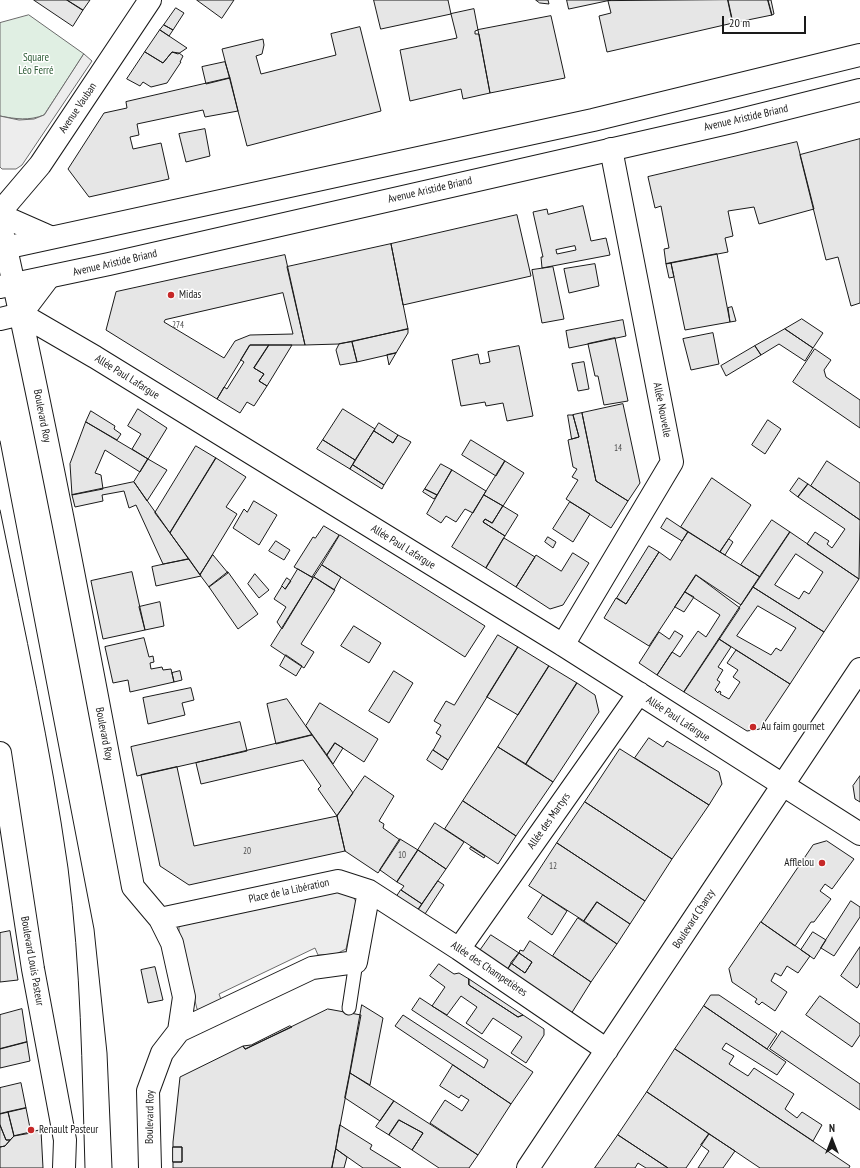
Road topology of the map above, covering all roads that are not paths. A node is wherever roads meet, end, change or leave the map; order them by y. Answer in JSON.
{"nodes":[{"id":1,"x":150,"y":0,"type":"edge"},
{"id":2,"x":860,"y":55,"type":"edge"},
{"id":3,"x":860,"y":90,"type":"edge"},
{"id":4,"x":611,"y":148,"type":"junction"},
{"id":5,"x":0,"y":213,"type":"edge"},
{"id":6,"x":0,"y":222,"type":"edge"},
{"id":7,"x":50,"y":237,"type":"junction"},
{"id":8,"x":3,"y":249,"type":"edge"},
{"id":9,"x":49,"y":277,"type":"junction"},
{"id":10,"x":7,"y":285,"type":"edge"},
{"id":11,"x":21,"y":314,"type":"junction"},
{"id":12,"x":0,"y":319,"type":"edge"},
{"id":13,"x":563,"y":645,"type":"junction"},
{"id":14,"x":860,"y":669,"type":"edge"},
{"id":15,"x":639,"y":693,"type":"junction"},
{"id":16,"x":0,"y":753,"type":"edge"},
{"id":17,"x":782,"y":785,"type":"junction"},
{"id":18,"x":860,"y":834,"type":"edge"},
{"id":19,"x":370,"y":891,"type":"junction"},
{"id":20,"x":160,"y":919,"type":"junction"},
{"id":21,"x":459,"y":948,"type":"junction"},
{"id":22,"x":356,"y":962,"type":"junction"},
{"id":23,"x":349,"y":1008,"type":"dead end"},
{"id":24,"x":179,"y":1031,"type":"junction"},
{"id":25,"x":607,"y":1050,"type":"junction"},
{"id":26,"x":64,"y":1168,"type":"edge"},
{"id":27,"x":150,"y":1168,"type":"edge"},
{"id":28,"x":528,"y":1168,"type":"edge"}],
"edges":[{"from":1,"to":5,"type":"street","name":"Avenue Vauban"},
{"from":2,"to":7,"type":"street"},
{"from":3,"to":4,"type":"street","name":"Avenue Aristide Briand"},
{"from":4,"to":9,"type":"street","name":"Avenue Aristide Briand"},
{"from":4,"to":13,"type":"street","name":"Allée Nouvelle"},
{"from":5,"to":7,"type":"street"},
{"from":6,"to":8,"type":"street","name":"Boulevard Roy"},
{"from":7,"to":8,"type":"street"},
{"from":8,"to":10,"type":"street","name":"Boulevard Roy"},
{"from":9,"to":10,"type":"street","name":"Avenue Aristide Briand"},
{"from":9,"to":11,"type":"street"},
{"from":10,"to":11,"type":"street","name":"Boulevard Roy"},
{"from":11,"to":12,"type":"street"},
{"from":11,"to":13,"type":"street","name":"Allée Paul Lafargue"},
{"from":11,"to":20,"type":"street","name":"Boulevard Roy"},
{"from":13,"to":15,"type":"street","name":"Allée Paul Lafargue"},
{"from":14,"to":17,"type":"street","name":"Boulevard Chanzy"},
{"from":15,"to":17,"type":"street","name":"Allée Paul Lafargue"},
{"from":15,"to":21,"type":"street","name":"Allée des Martyrs"},
{"from":16,"to":26,"type":"street","name":"Boulevard Louis Pasteur"},
{"from":17,"to":18,"type":"street","name":"Allée Paul Lafargue"},
{"from":17,"to":25,"type":"street","name":"Boulevard Chanzy"},
{"from":19,"to":20,"type":"street","name":"Place de la Libération"},
{"from":19,"to":21,"type":"street","name":"Allée des Champetières"},
{"from":19,"to":22,"type":"street"},
{"from":20,"to":24,"type":"street","name":"Boulevard Roy"},
{"from":21,"to":25,"type":"street","name":"Allée des Champetières"},
{"from":22,"to":23,"type":"lane"},
{"from":22,"to":24,"type":"street"},
{"from":24,"to":27,"type":"street","name":"Boulevard Roy"},
{"from":25,"to":28,"type":"street","name":"Boulevard Chanzy"}]}
